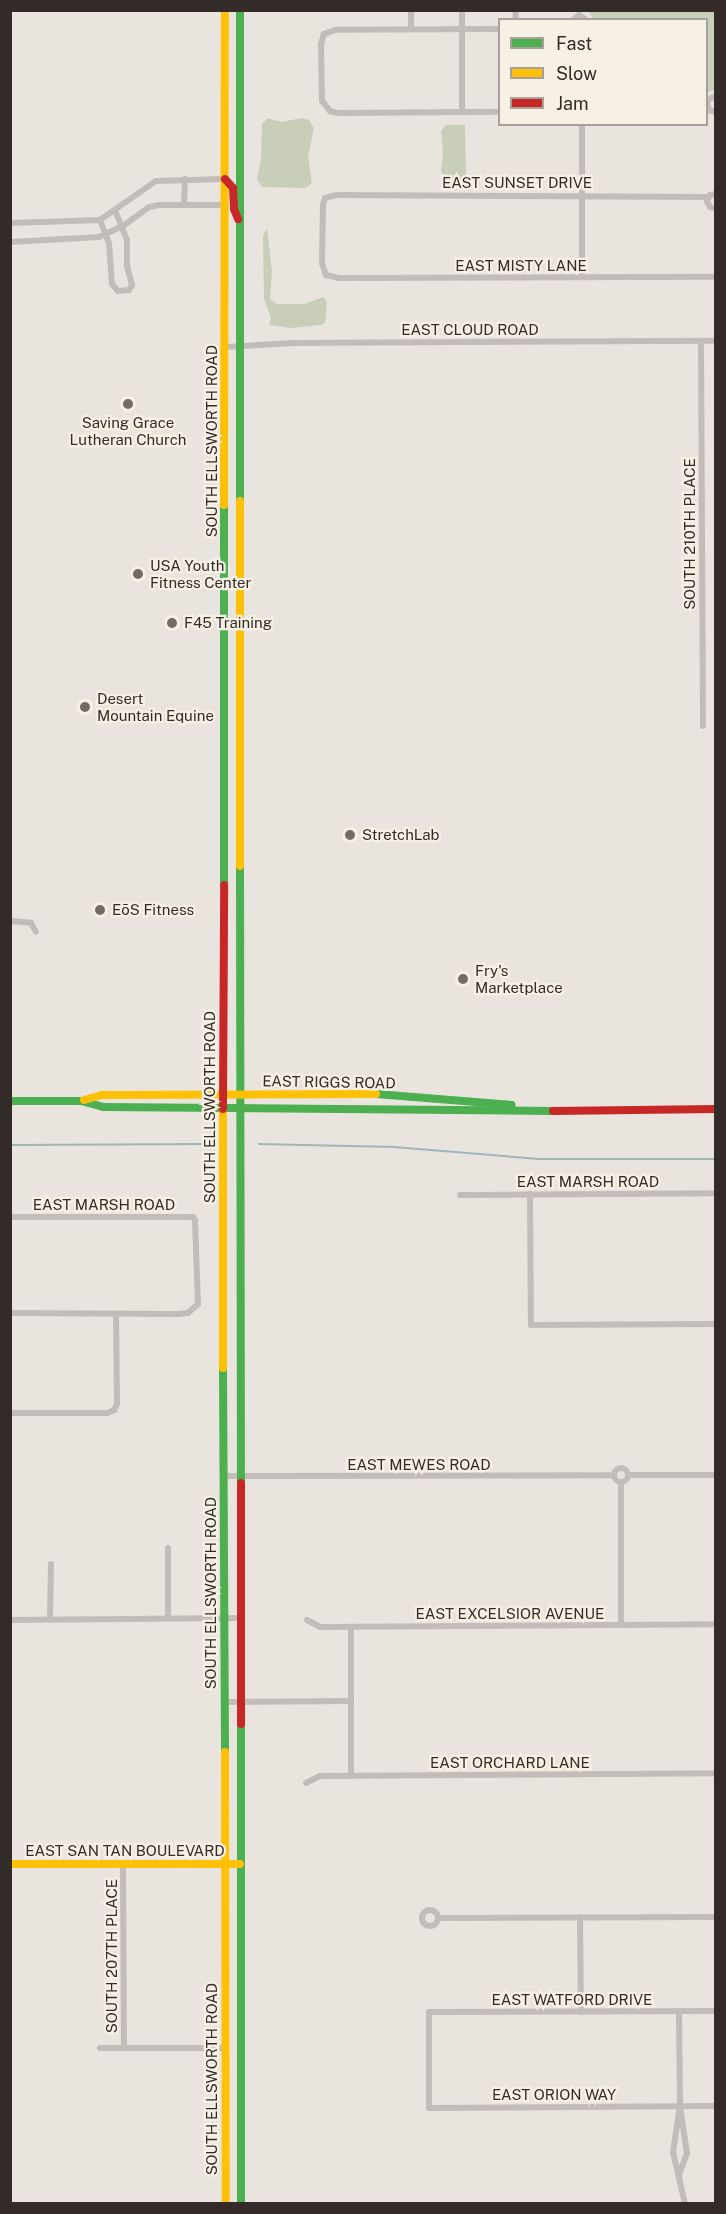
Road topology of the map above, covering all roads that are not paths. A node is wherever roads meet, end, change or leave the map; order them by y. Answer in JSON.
{"nodes":[{"id":1,"x":225,"y":10,"type":"edge"},
{"id":2,"x":240,"y":10,"type":"edge"},
{"id":3,"x":411,"y":10,"type":"edge"},
{"id":4,"x":462,"y":10,"type":"edge"},
{"id":5,"x":411,"y":29,"type":"junction"},
{"id":6,"x":462,"y":29,"type":"junction"},
{"id":7,"x":498,"y":29,"type":"edge"},
{"id":8,"x":462,"y":112,"type":"junction"},
{"id":9,"x":498,"y":112,"type":"edge"},
{"id":10,"x":582,"y":126,"type":"edge"},
{"id":11,"x":225,"y":178,"type":"junction"},
{"id":12,"x":184,"y":179,"type":"junction"},
{"id":13,"x":583,"y":195,"type":"junction"},
{"id":14,"x":712,"y":195,"type":"edge"},
{"id":15,"x":184,"y":205,"type":"junction"},
{"id":16,"x":226,"y":205,"type":"junction"},
{"id":17,"x":716,"y":209,"type":"edge"},
{"id":18,"x":115,"y":212,"type":"junction"},
{"id":19,"x":100,"y":220,"type":"junction"},
{"id":20,"x":10,"y":223,"type":"edge"},
{"id":21,"x":240,"y":224,"type":"junction"},
{"id":22,"x":123,"y":226,"type":"junction"},
{"id":23,"x":106,"y":235,"type":"junction"},
{"id":24,"x":10,"y":242,"type":"edge"},
{"id":25,"x":326,"y":275,"type":"joint"},
{"id":26,"x":582,"y":277,"type":"junction"},
{"id":27,"x":716,"y":277,"type":"edge"},
{"id":28,"x":701,"y":341,"type":"junction"},
{"id":29,"x":716,"y":341,"type":"edge"},
{"id":30,"x":240,"y":345,"type":"junction"},
{"id":31,"x":226,"y":346,"type":"junction"},
{"id":32,"x":240,"y":565,"type":"junction"},
{"id":33,"x":225,"y":567,"type":"junction"},
{"id":34,"x":703,"y":726,"type":"dead end"},
{"id":35,"x":225,"y":728,"type":"junction"},
{"id":36,"x":241,"y":728,"type":"junction"},
{"id":37,"x":10,"y":921,"type":"edge"},
{"id":38,"x":36,"y":932,"type":"dead end"},
{"id":39,"x":224,"y":1094,"type":"junction"},
{"id":40,"x":243,"y":1095,"type":"junction"},
{"id":41,"x":10,"y":1101,"type":"edge"},
{"id":42,"x":81,"y":1101,"type":"junction"},
{"id":43,"x":224,"y":1107,"type":"junction"},
{"id":44,"x":242,"y":1107,"type":"junction"},
{"id":45,"x":716,"y":1109,"type":"edge"},
{"id":46,"x":576,"y":1110,"type":"junction"},
{"id":47,"x":716,"y":1193,"type":"edge"},
{"id":48,"x":460,"y":1194,"type":"dead end"},
{"id":49,"x":530,"y":1194,"type":"junction"},
{"id":50,"x":10,"y":1217,"type":"edge"},
{"id":51,"x":10,"y":1314,"type":"edge"},
{"id":52,"x":116,"y":1314,"type":"junction"},
{"id":53,"x":716,"y":1324,"type":"edge"},
{"id":54,"x":10,"y":1413,"type":"edge"},
{"id":55,"x":613,"y":1475,"type":"junction"},
{"id":56,"x":628,"y":1475,"type":"junction"},
{"id":57,"x":716,"y":1475,"type":"edge"},
{"id":58,"x":225,"y":1476,"type":"junction"},
{"id":59,"x":240,"y":1477,"type":"junction"},
{"id":60,"x":621,"y":1482,"type":"junction"},
{"id":61,"x":168,"y":1548,"type":"dead end"},
{"id":62,"x":51,"y":1564,"type":"dead end"},
{"id":63,"x":168,"y":1618,"type":"junction"},
{"id":64,"x":225,"y":1618,"type":"junction"},
{"id":65,"x":240,"y":1618,"type":"junction"},
{"id":66,"x":50,"y":1619,"type":"junction"},
{"id":67,"x":10,"y":1620,"type":"edge"},
{"id":68,"x":307,"y":1620,"type":"dead end"},
{"id":69,"x":716,"y":1624,"type":"edge"},
{"id":70,"x":621,"y":1625,"type":"junction"},
{"id":71,"x":351,"y":1627,"type":"junction"},
{"id":72,"x":351,"y":1701,"type":"junction"},
{"id":73,"x":225,"y":1702,"type":"junction"},
{"id":74,"x":240,"y":1702,"type":"junction"},
{"id":75,"x":716,"y":1773,"type":"edge"},
{"id":76,"x":351,"y":1776,"type":"junction"},
{"id":77,"x":306,"y":1783,"type":"dead end"},
{"id":78,"x":10,"y":1864,"type":"edge"},
{"id":79,"x":123,"y":1864,"type":"junction"},
{"id":80,"x":225,"y":1864,"type":"junction"},
{"id":81,"x":240,"y":1864,"type":"junction"},
{"id":82,"x":580,"y":1917,"type":"junction"},
{"id":83,"x":716,"y":1917,"type":"edge"},
{"id":84,"x":438,"y":1918,"type":"dead end"},
{"id":85,"x":679,"y":2011,"type":"junction"},
{"id":86,"x":716,"y":2011,"type":"edge"},
{"id":87,"x":581,"y":2012,"type":"junction"},
{"id":88,"x":100,"y":2048,"type":"dead end"},
{"id":89,"x":124,"y":2048,"type":"junction"},
{"id":90,"x":225,"y":2048,"type":"junction"},
{"id":91,"x":680,"y":2106,"type":"junction"},
{"id":92,"x":716,"y":2106,"type":"edge"},
{"id":93,"x":429,"y":2108,"type":"joint"},
{"id":94,"x":675,"y":2147,"type":"junction"},
{"id":95,"x":685,"y":2147,"type":"junction"},
{"id":96,"x":680,"y":2175,"type":"junction"},
{"id":97,"x":226,"y":2204,"type":"edge"},
{"id":98,"x":242,"y":2204,"type":"edge"},
{"id":99,"x":686,"y":2204,"type":"edge"}],
"edges":[{"from":1,"to":11,"type":"main road","name":"SOUTH ELLSWORTH ROAD"},
{"from":2,"to":21,"type":"main road","name":"SOUTH ELLSWORTH ROAD"},
{"from":3,"to":5,"type":"street"},
{"from":4,"to":6,"type":"street"},
{"from":5,"to":6,"type":"street"},
{"from":5,"to":8,"type":"street"},
{"from":6,"to":7,"type":"street"},
{"from":6,"to":8,"type":"street"},
{"from":8,"to":9,"type":"street"},
{"from":10,"to":13,"type":"street"},
{"from":11,"to":12,"type":"street"},
{"from":11,"to":16,"type":"main road","name":"SOUTH ELLSWORTH ROAD"},
{"from":11,"to":21,"type":"main road"},
{"from":12,"to":15,"type":"street"},
{"from":12,"to":18,"type":"street"},
{"from":13,"to":14,"type":"street","name":"EAST SUNSET DRIVE"},
{"from":13,"to":25,"type":"street","name":"EAST SUNSET DRIVE"},
{"from":13,"to":26,"type":"street"},
{"from":14,"to":17,"type":"street","name":"EAST SUNSET DRIVE"},
{"from":15,"to":16,"type":"street"},
{"from":15,"to":22,"type":"street"},
{"from":16,"to":31,"type":"main road","name":"SOUTH ELLSWORTH ROAD"},
{"from":18,"to":19,"type":"street"},
{"from":18,"to":22,"type":"street"},
{"from":19,"to":20,"type":"street"},
{"from":19,"to":23,"type":"street"},
{"from":21,"to":30,"type":"main road","name":"SOUTH ELLSWORTH ROAD"},
{"from":22,"to":23,"type":"street"},
{"from":22,"to":23,"type":"street"},
{"from":23,"to":24,"type":"street"},
{"from":25,"to":26,"type":"street","name":"EAST MISTY LANE"},
{"from":26,"to":27,"type":"street","name":"EAST MISTY LANE"},
{"from":28,"to":29,"type":"street","name":"EAST CLOUD ROAD"},
{"from":28,"to":30,"type":"street","name":"EAST CLOUD ROAD"},
{"from":28,"to":34,"type":"street","name":"SOUTH 210TH PLACE"},
{"from":30,"to":31,"type":"street","name":"EAST CLOUD ROAD"},
{"from":30,"to":32,"type":"main road","name":"SOUTH ELLSWORTH ROAD"},
{"from":31,"to":33,"type":"main road","name":"SOUTH ELLSWORTH ROAD"},
{"from":32,"to":33,"type":"main road"},
{"from":32,"to":36,"type":"main road","name":"SOUTH ELLSWORTH ROAD"},
{"from":33,"to":35,"type":"main road","name":"SOUTH ELLSWORTH ROAD"},
{"from":35,"to":36,"type":"main road"},
{"from":35,"to":39,"type":"main road","name":"SOUTH ELLSWORTH ROAD"},
{"from":36,"to":40,"type":"main road","name":"SOUTH ELLSWORTH ROAD"},
{"from":37,"to":38,"type":"street"},
{"from":39,"to":40,"type":"main road","name":"EAST RIGGS ROAD"},
{"from":39,"to":42,"type":"main road","name":"EAST RIGGS ROAD"},
{"from":39,"to":43,"type":"main road","name":"SOUTH ELLSWORTH ROAD"},
{"from":40,"to":44,"type":"main road","name":"SOUTH ELLSWORTH ROAD"},
{"from":40,"to":46,"type":"main road","name":"EAST RIGGS ROAD"},
{"from":41,"to":42,"type":"main road","name":"EAST RIGGS ROAD"},
{"from":42,"to":43,"type":"main road","name":"EAST RIGGS ROAD"},
{"from":43,"to":44,"type":"main road","name":"EAST RIGGS ROAD"},
{"from":43,"to":58,"type":"main road","name":"SOUTH ELLSWORTH ROAD"},
{"from":44,"to":46,"type":"main road","name":"EAST RIGGS ROAD"},
{"from":44,"to":59,"type":"main road","name":"SOUTH ELLSWORTH ROAD"},
{"from":45,"to":46,"type":"main road","name":"EAST RIGGS ROAD"},
{"from":47,"to":49,"type":"street","name":"EAST MARSH ROAD"},
{"from":48,"to":49,"type":"street","name":"EAST MARSH ROAD"},
{"from":49,"to":53,"type":"street"},
{"from":50,"to":52,"type":"street","name":"EAST MARSH ROAD"},
{"from":51,"to":52,"type":"street"},
{"from":52,"to":54,"type":"street"},
{"from":55,"to":56,"type":"street","name":"EAST MEWES ROAD"},
{"from":55,"to":59,"type":"street","name":"EAST MEWES ROAD"},
{"from":55,"to":60,"type":"street"},
{"from":56,"to":57,"type":"street","name":"EAST MEWES ROAD"},
{"from":56,"to":60,"type":"street"},
{"from":58,"to":59,"type":"street","name":"EAST MEWES ROAD"},
{"from":58,"to":64,"type":"main road","name":"SOUTH ELLSWORTH ROAD"},
{"from":59,"to":65,"type":"main road","name":"SOUTH ELLSWORTH ROAD"},
{"from":60,"to":70,"type":"street"},
{"from":61,"to":63,"type":"street"},
{"from":62,"to":66,"type":"street"},
{"from":63,"to":64,"type":"street"},
{"from":63,"to":66,"type":"street"},
{"from":64,"to":65,"type":"street"},
{"from":64,"to":73,"type":"main road","name":"SOUTH ELLSWORTH ROAD"},
{"from":65,"to":74,"type":"main road","name":"SOUTH ELLSWORTH ROAD"},
{"from":66,"to":67,"type":"street"},
{"from":68,"to":71,"type":"street","name":"EAST EXCELSIOR AVENUE"},
{"from":69,"to":70,"type":"street","name":"EAST EXCELSIOR AVENUE"},
{"from":70,"to":71,"type":"street","name":"EAST EXCELSIOR AVENUE"},
{"from":71,"to":72,"type":"street"},
{"from":72,"to":74,"type":"street"},
{"from":72,"to":76,"type":"street"},
{"from":73,"to":74,"type":"street"},
{"from":73,"to":80,"type":"main road","name":"SOUTH ELLSWORTH ROAD"},
{"from":74,"to":81,"type":"main road","name":"SOUTH ELLSWORTH ROAD"},
{"from":75,"to":76,"type":"street","name":"EAST ORCHARD LANE"},
{"from":76,"to":77,"type":"street","name":"EAST ORCHARD LANE"},
{"from":78,"to":79,"type":"main road","name":"EAST SAN TAN BOULEVARD"},
{"from":79,"to":80,"type":"main road","name":"EAST SAN TAN BOULEVARD"},
{"from":79,"to":89,"type":"street","name":"SOUTH 207TH PLACE"},
{"from":80,"to":81,"type":"main road","name":"EAST SAN TAN BOULEVARD"},
{"from":80,"to":90,"type":"main road","name":"SOUTH ELLSWORTH ROAD"},
{"from":81,"to":98,"type":"main road","name":"SOUTH ELLSWORTH ROAD"},
{"from":82,"to":83,"type":"street"},
{"from":82,"to":84,"type":"street"},
{"from":82,"to":87,"type":"street"},
{"from":85,"to":86,"type":"street","name":"EAST WATFORD DRIVE"},
{"from":85,"to":87,"type":"street","name":"EAST WATFORD DRIVE"},
{"from":85,"to":91,"type":"street"},
{"from":87,"to":93,"type":"street","name":"EAST WATFORD DRIVE"},
{"from":88,"to":89,"type":"street"},
{"from":89,"to":90,"type":"street"},
{"from":90,"to":97,"type":"main road","name":"SOUTH ELLSWORTH ROAD"},
{"from":91,"to":92,"type":"street","name":"EAST ORION WAY"},
{"from":91,"to":93,"type":"street","name":"EAST ORION WAY"},
{"from":91,"to":94,"type":"street"},
{"from":91,"to":95,"type":"street"},
{"from":94,"to":95,"type":"street"},
{"from":94,"to":96,"type":"street"},
{"from":95,"to":96,"type":"street"},
{"from":96,"to":99,"type":"street"}]}
